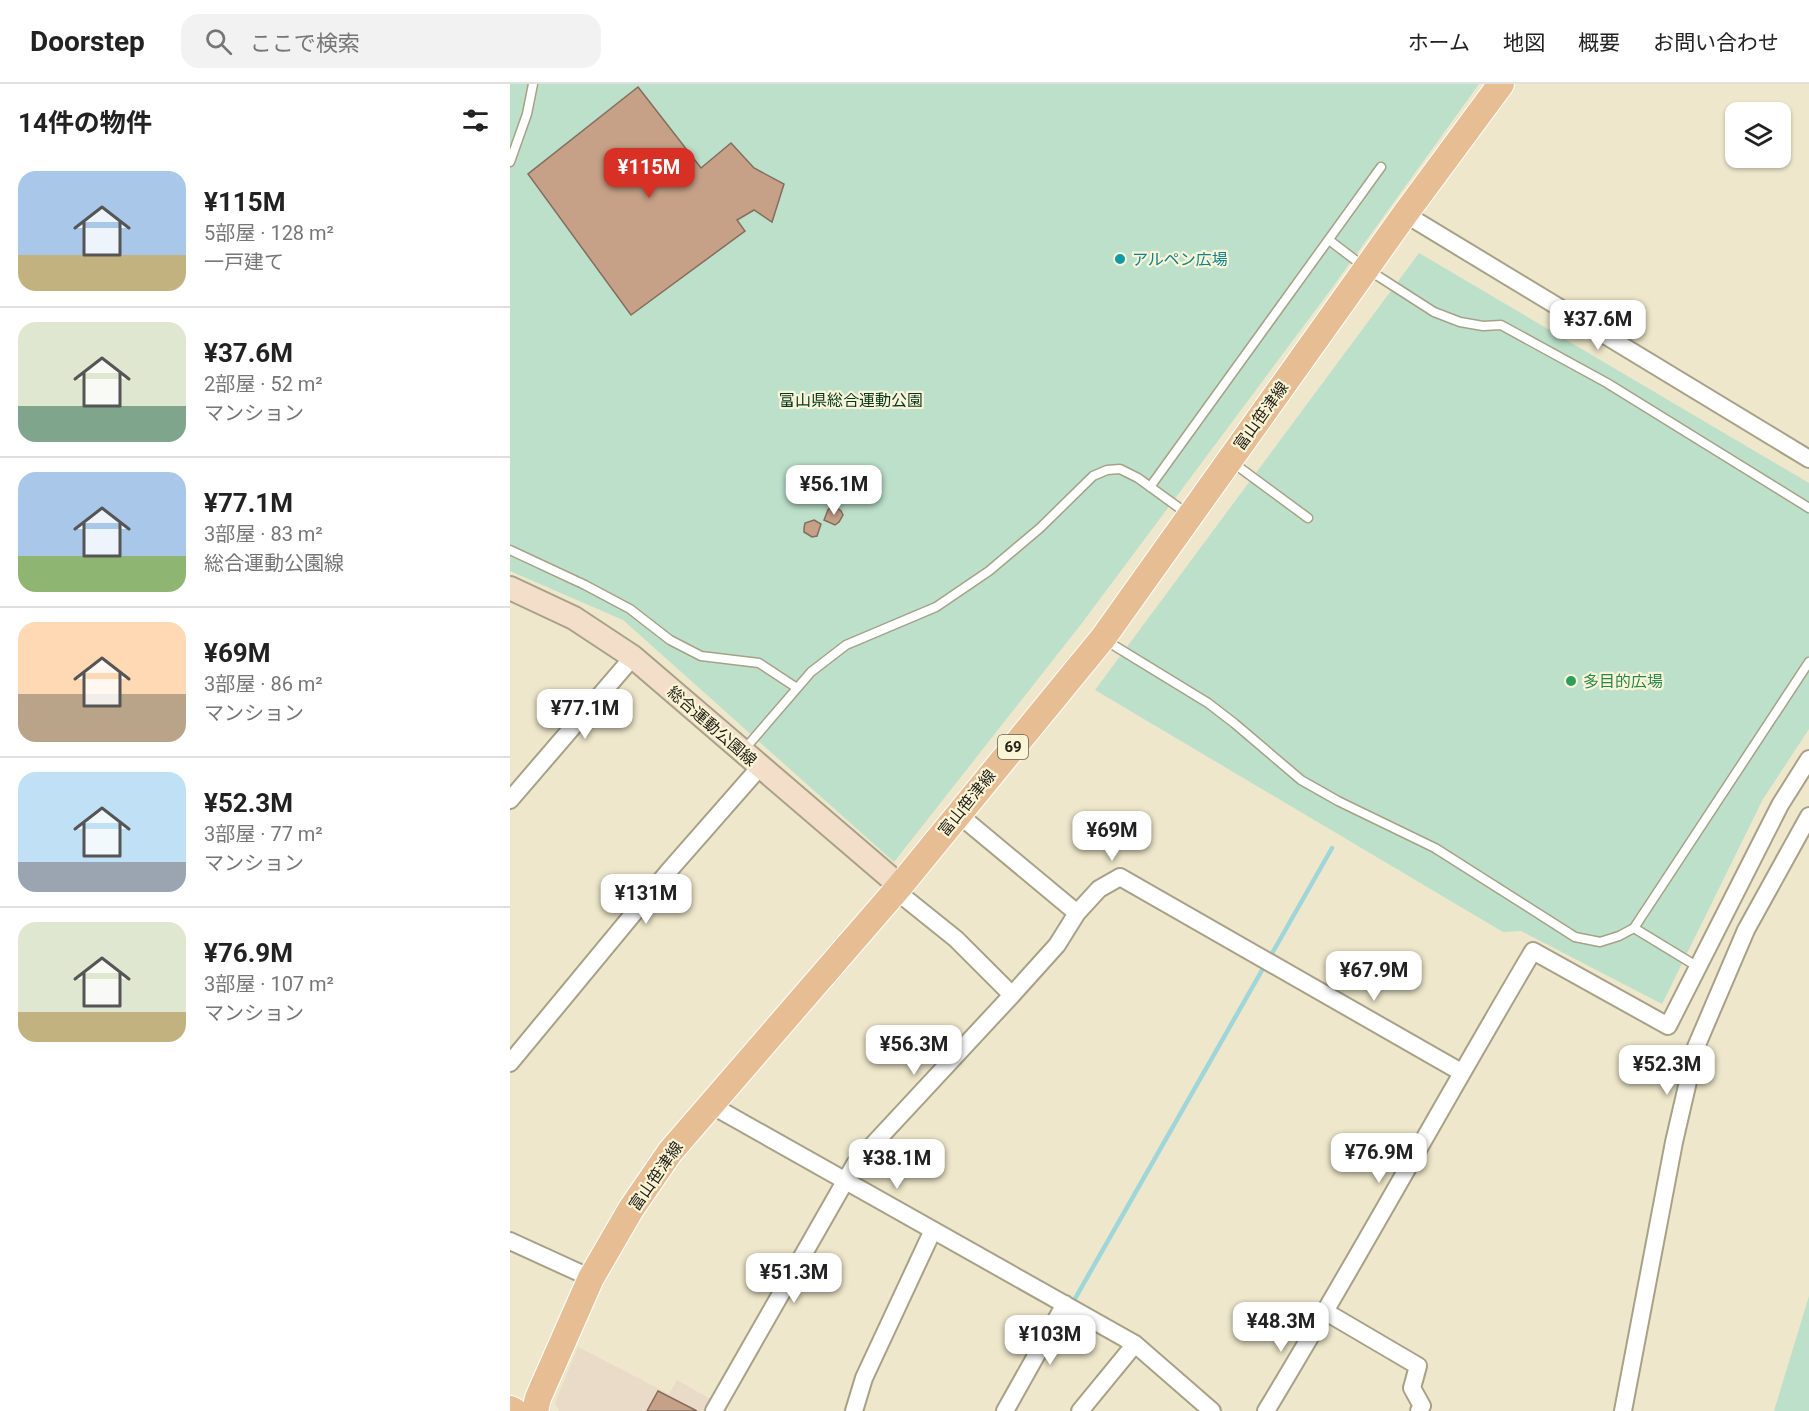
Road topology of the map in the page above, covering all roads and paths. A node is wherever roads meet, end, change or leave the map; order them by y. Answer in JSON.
{"nodes":[{"id":1,"x":533,"y":84,"type":"edge"},
{"id":2,"x":1501,"y":84,"type":"edge"},
{"id":3,"x":510,"y":162,"type":"edge"},
{"id":4,"x":1381,"y":168,"type":"dead end"},
{"id":5,"x":1406,"y":214,"type":"junction"},
{"id":6,"x":1329,"y":240,"type":"junction"},
{"id":7,"x":1366,"y":269,"type":"junction"},
{"id":8,"x":1809,"y":459,"type":"edge"},
{"id":9,"x":1230,"y":460,"type":"junction"},
{"id":10,"x":1150,"y":487,"type":"junction"},
{"id":11,"x":1809,"y":508,"type":"edge"},
{"id":12,"x":1190,"y":516,"type":"junction"},
{"id":13,"x":1308,"y":518,"type":"dead end"},
{"id":14,"x":510,"y":550,"type":"edge"},
{"id":15,"x":510,"y":588,"type":"edge"},
{"id":16,"x":1103,"y":638,"type":"junction"},
{"id":17,"x":633,"y":657,"type":"junction"},
{"id":18,"x":1809,"y":662,"type":"edge"},
{"id":19,"x":797,"y":688,"type":"junction"},
{"id":20,"x":742,"y":752,"type":"junction"},
{"id":21,"x":1809,"y":759,"type":"edge"},
{"id":22,"x":760,"y":767,"type":"junction"},
{"id":23,"x":510,"y":800,"type":"edge"},
{"id":24,"x":958,"y":814,"type":"junction"},
{"id":25,"x":1809,"y":816,"type":"edge"},
{"id":26,"x":897,"y":888,"type":"junction"},
{"id":27,"x":1077,"y":913,"type":"junction"},
{"id":28,"x":1634,"y":928,"type":"junction"},
{"id":29,"x":1698,"y":967,"type":"junction"},
{"id":30,"x":1011,"y":995,"type":"junction"},
{"id":31,"x":510,"y":1063,"type":"edge"},
{"id":32,"x":1461,"y":1072,"type":"junction"},
{"id":33,"x":711,"y":1104,"type":"junction"},
{"id":34,"x":845,"y":1180,"type":"junction"},
{"id":35,"x":933,"y":1230,"type":"junction"},
{"id":36,"x":510,"y":1241,"type":"edge"},
{"id":37,"x":591,"y":1278,"type":"junction"},
{"id":38,"x":1068,"y":1306,"type":"junction"},
{"id":39,"x":1326,"y":1312,"type":"junction"},
{"id":40,"x":1135,"y":1344,"type":"junction"},
{"id":41,"x":535,"y":1411,"type":"edge"},
{"id":42,"x":714,"y":1411,"type":"edge"},
{"id":43,"x":854,"y":1411,"type":"edge"},
{"id":44,"x":1005,"y":1411,"type":"edge"},
{"id":45,"x":1080,"y":1411,"type":"edge"},
{"id":46,"x":1212,"y":1411,"type":"edge"},
{"id":47,"x":1266,"y":1411,"type":"edge"},
{"id":48,"x":1419,"y":1411,"type":"edge"},
{"id":49,"x":1623,"y":1411,"type":"edge"}],
"edges":[{"from":1,"to":3,"type":"lane"},
{"from":2,"to":5,"type":"main road","name":"富山笹津線","number":"69"},
{"from":4,"to":6,"type":"lane"},
{"from":5,"to":7,"type":"main road","name":"富山笹津線","number":"69"},
{"from":5,"to":8,"type":"street"},
{"from":6,"to":7,"type":"lane"},
{"from":6,"to":10,"type":"lane"},
{"from":7,"to":9,"type":"main road","name":"富山笹津線","number":"69"},
{"from":7,"to":11,"type":"lane"},
{"from":9,"to":12,"type":"main road","name":"富山笹津線","number":"69"},
{"from":9,"to":13,"type":"lane"},
{"from":10,"to":12,"type":"lane"},
{"from":10,"to":19,"type":"lane"},
{"from":12,"to":16,"type":"main road","name":"富山笹津線","number":"69"},
{"from":14,"to":19,"type":"lane"},
{"from":15,"to":17,"type":"main road","name":"総合運動公園線"},
{"from":16,"to":24,"type":"main road","name":"富山笹津線","number":"69"},
{"from":16,"to":28,"type":"lane"},
{"from":17,"to":20,"type":"main road","name":"総合運動公園線"},
{"from":17,"to":23,"type":"street"},
{"from":18,"to":28,"type":"lane"},
{"from":19,"to":20,"type":"lane"},
{"from":20,"to":22,"type":"main road","name":"総合運動公園線"},
{"from":21,"to":29,"type":"street"},
{"from":22,"to":26,"type":"main road","name":"総合運動公園線"},
{"from":22,"to":31,"type":"street"},
{"from":24,"to":26,"type":"main road","name":"富山笹津線","number":"69"},
{"from":24,"to":27,"type":"street"},
{"from":25,"to":49,"type":"street"},
{"from":26,"to":30,"type":"street"},
{"from":26,"to":33,"type":"main road","name":"富山笹津線","number":"69"},
{"from":27,"to":30,"type":"street"},
{"from":27,"to":32,"type":"street"},
{"from":28,"to":29,"type":"lane"},
{"from":29,"to":32,"type":"street"},
{"from":30,"to":34,"type":"street"},
{"from":32,"to":39,"type":"street"},
{"from":33,"to":34,"type":"street"},
{"from":33,"to":37,"type":"main road","name":"富山笹津線","number":"69"},
{"from":34,"to":35,"type":"street"},
{"from":34,"to":42,"type":"street"},
{"from":35,"to":38,"type":"street"},
{"from":35,"to":43,"type":"street"},
{"from":36,"to":37,"type":"street"},
{"from":37,"to":41,"type":"main road","name":"富山笹津線","number":"69"},
{"from":38,"to":40,"type":"street"},
{"from":38,"to":44,"type":"street"},
{"from":39,"to":47,"type":"street"},
{"from":39,"to":48,"type":"street"},
{"from":40,"to":45,"type":"street"},
{"from":40,"to":46,"type":"street"}]}
